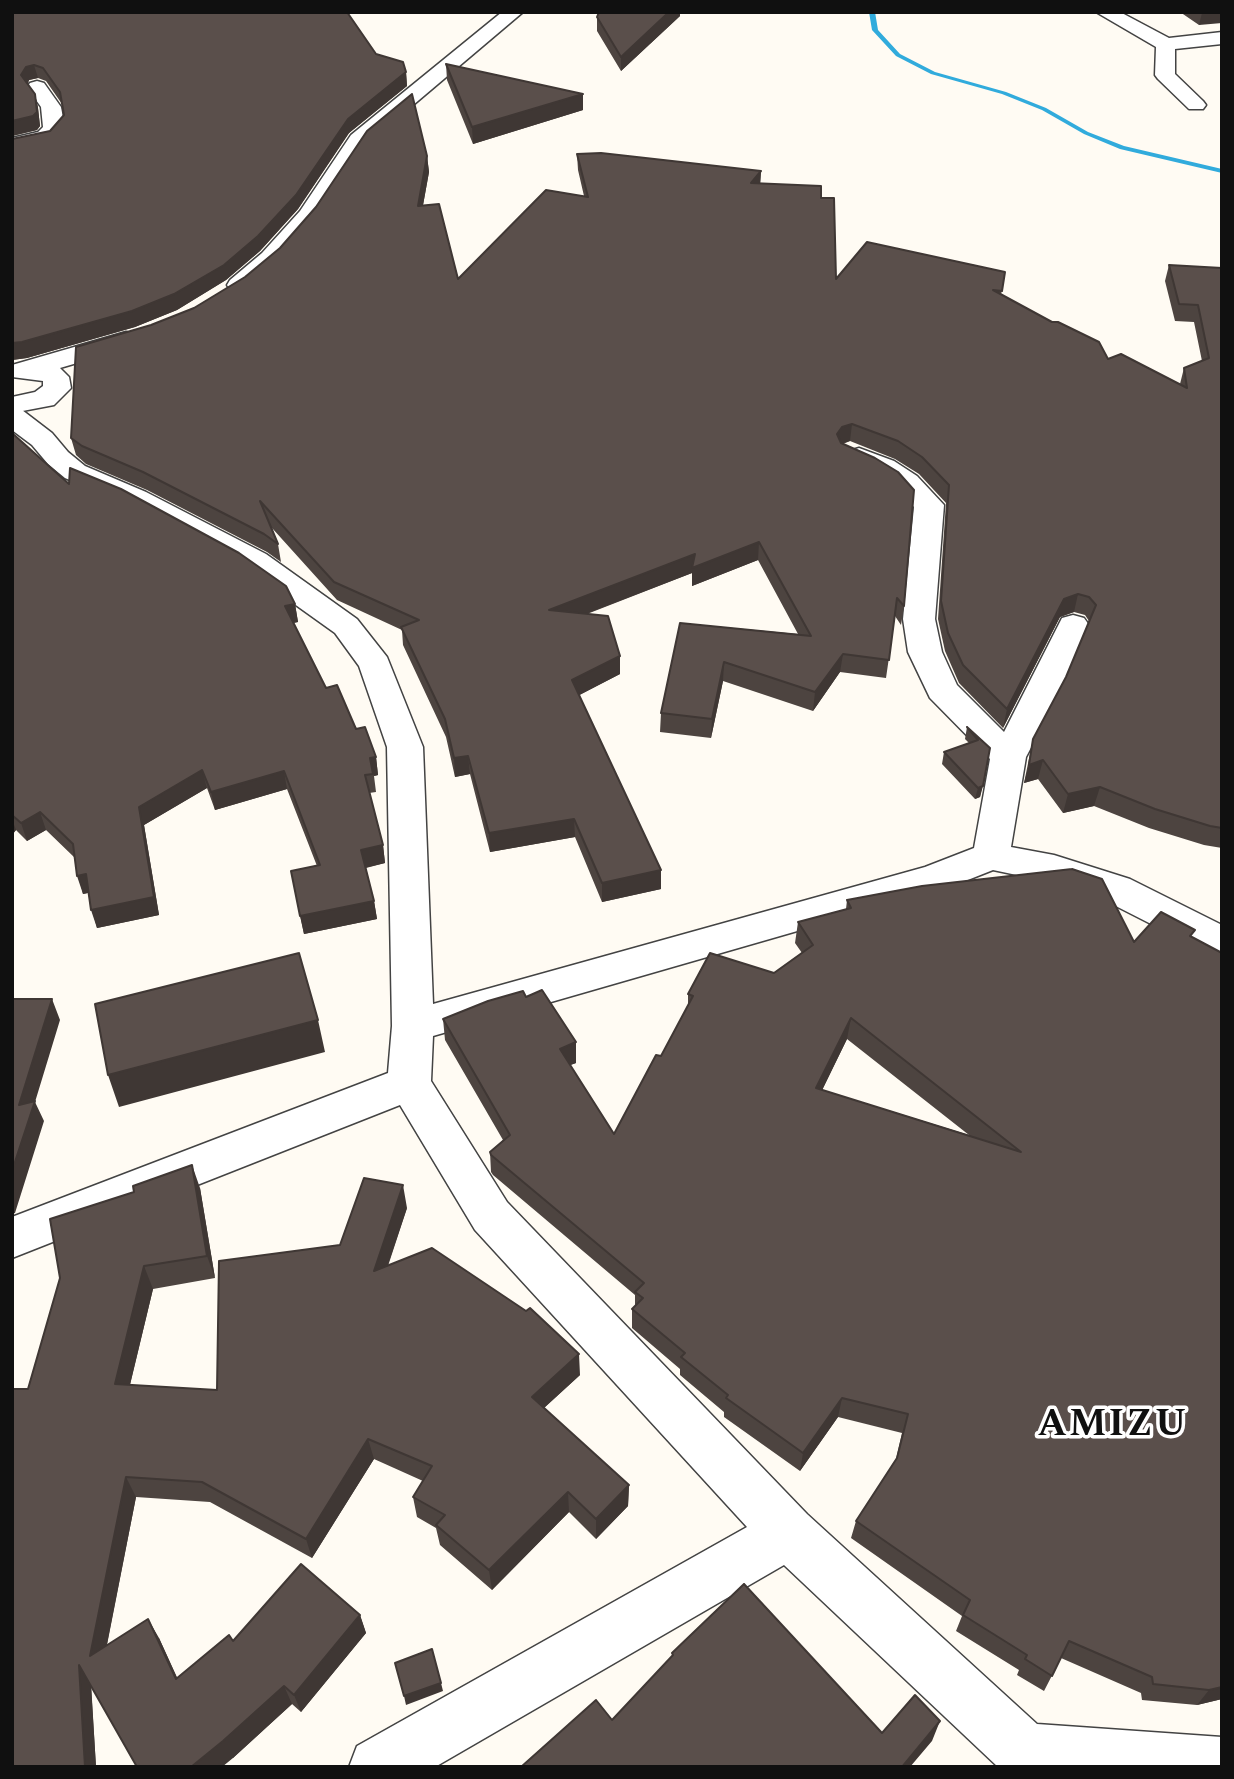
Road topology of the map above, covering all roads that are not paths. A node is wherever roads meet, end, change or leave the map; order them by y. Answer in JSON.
{"nodes":[{"id":1,"x":514,"y":12,"type":"edge"},
{"id":2,"x":1105,"y":12,"type":"edge"},
{"id":3,"x":1222,"y":37,"type":"edge"},
{"id":4,"x":1166,"y":44,"type":"junction"},
{"id":5,"x":37,"y":87,"type":"dead end"},
{"id":6,"x":1196,"y":105,"type":"dead end"},
{"id":7,"x":12,"y":145,"type":"edge"},
{"id":8,"x":222,"y":298,"type":"edge"},
{"id":9,"x":145,"y":334,"type":"edge"},
{"id":10,"x":92,"y":352,"type":"junction"},
{"id":11,"x":19,"y":371,"type":"edge"},
{"id":12,"x":55,"y":388,"type":"junction"},
{"id":13,"x":12,"y":405,"type":"edge"},
{"id":14,"x":27,"y":428,"type":"edge"},
{"id":15,"x":851,"y":453,"type":"edge"},
{"id":16,"x":1073,"y":625,"type":"dead end"},
{"id":17,"x":1008,"y":757,"type":"junction"},
{"id":18,"x":991,"y":856,"type":"junction"},
{"id":19,"x":1222,"y":943,"type":"edge"},
{"id":20,"x":413,"y":1026,"type":"junction"},
{"id":21,"x":408,"y":1083,"type":"junction"},
{"id":22,"x":12,"y":1238,"type":"edge"},
{"id":23,"x":788,"y":1533,"type":"junction"},
{"id":24,"x":1022,"y":1759,"type":"edge"},
{"id":25,"x":1222,"y":1766,"type":"edge"},
{"id":26,"x":378,"y":1767,"type":"edge"}],
"edges":[{"from":1,"to":8,"type":"street"},
{"from":2,"to":4,"type":"street"},
{"from":3,"to":4,"type":"street"},
{"from":4,"to":6,"type":"street"},
{"from":5,"to":7,"type":"street"},
{"from":9,"to":10,"type":"street"},
{"from":10,"to":11,"type":"street"},
{"from":10,"to":12,"type":"street"},
{"from":11,"to":12,"type":"street"},
{"from":12,"to":13,"type":"street"},
{"from":12,"to":14,"type":"street"},
{"from":14,"to":20,"type":"street"},
{"from":15,"to":17,"type":"street"},
{"from":16,"to":17,"type":"street"},
{"from":17,"to":18,"type":"street"},
{"from":18,"to":19,"type":"street"},
{"from":18,"to":20,"type":"street"},
{"from":20,"to":21,"type":"street"},
{"from":21,"to":22,"type":"street"},
{"from":21,"to":23,"type":"street"},
{"from":23,"to":24,"type":"street"},
{"from":23,"to":26,"type":"street"},
{"from":24,"to":25,"type":"street"}]}
